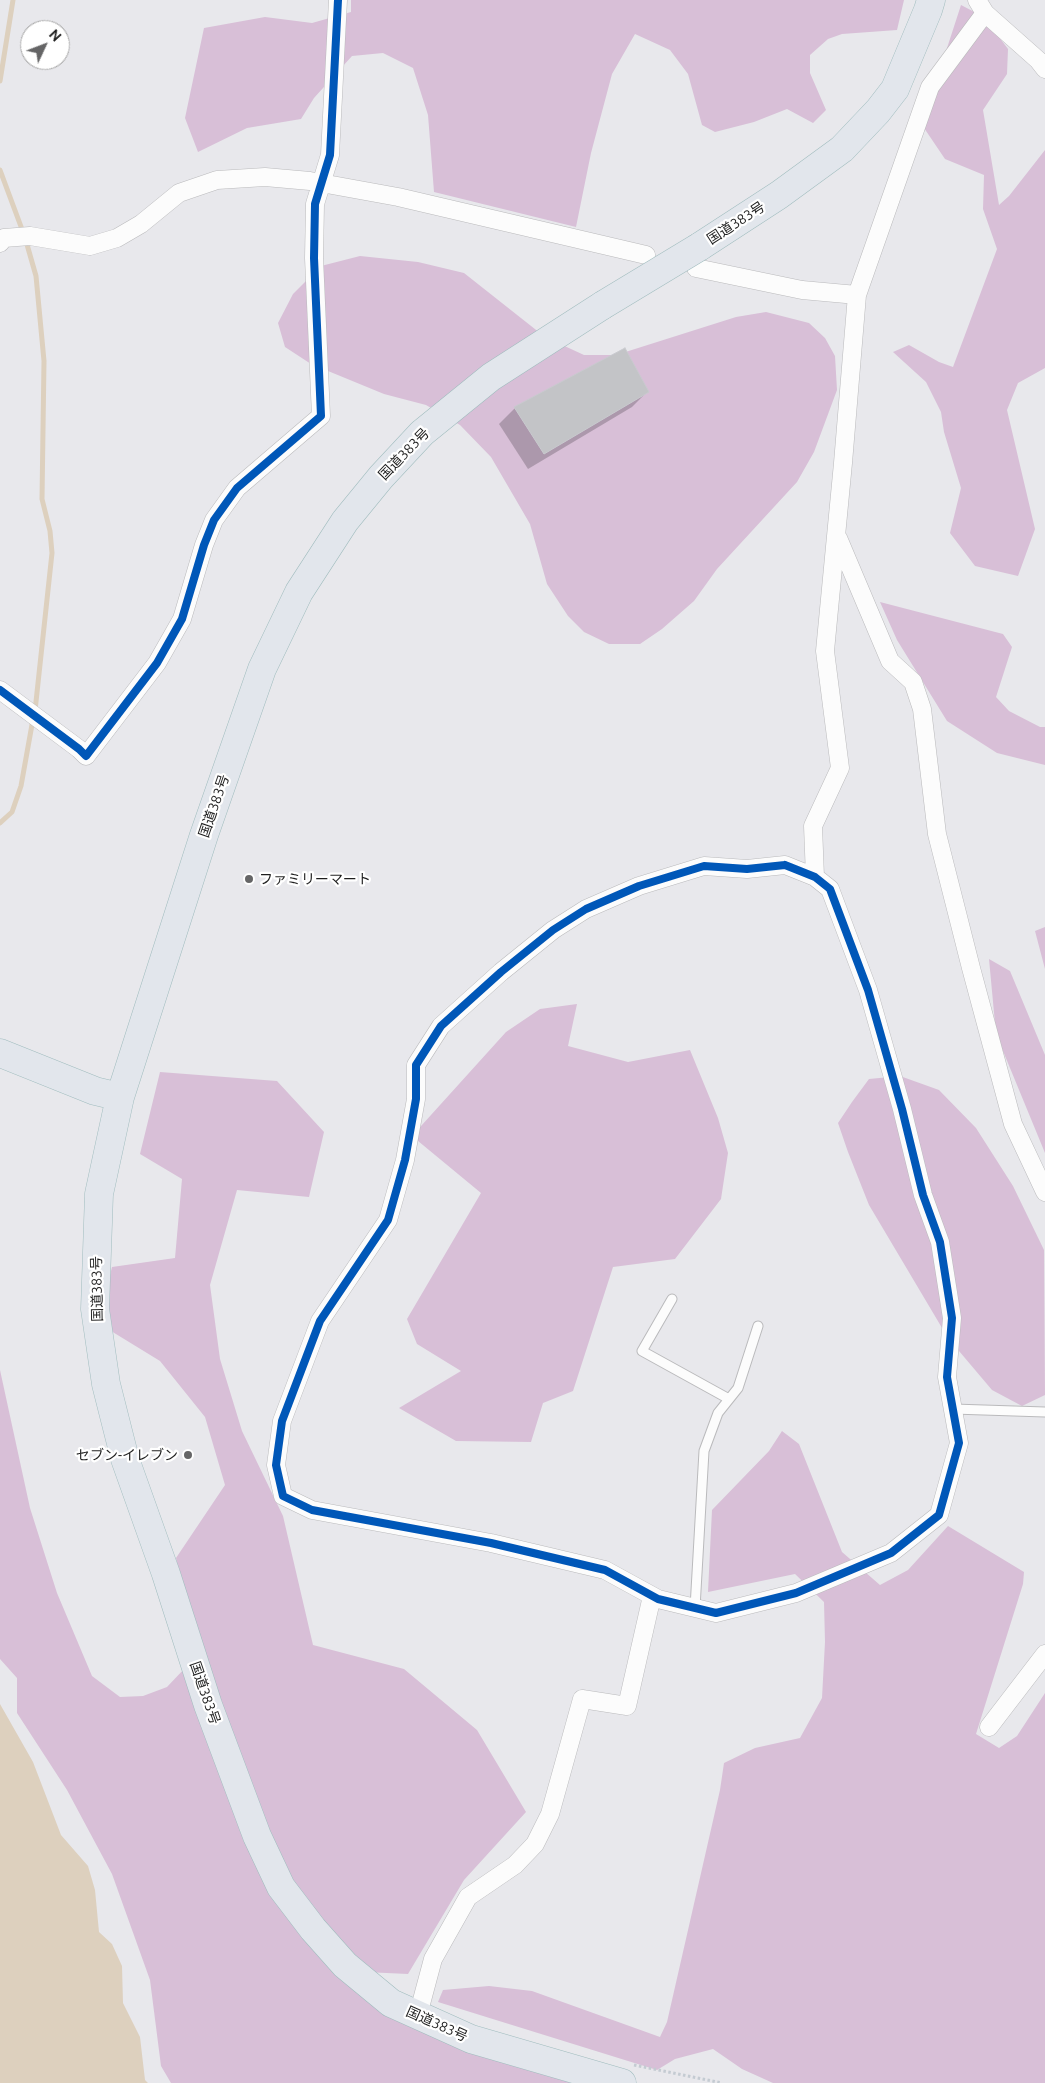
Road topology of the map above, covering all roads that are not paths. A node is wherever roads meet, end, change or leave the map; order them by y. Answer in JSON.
{"nodes":[{"id":1,"x":338,"y":0,"type":"edge"},
{"id":2,"x":930,"y":0,"type":"edge"},
{"id":3,"x":981,"y":6,"type":"edge"},
{"id":4,"x":1045,"y":69,"type":"edge"},
{"id":5,"x":322,"y":182,"type":"junction"},
{"id":6,"x":0,"y":242,"type":"edge"},
{"id":7,"x":646,"y":255,"type":"dead end"},
{"id":8,"x":698,"y":257,"type":"junction"},
{"id":9,"x":857,"y":295,"type":"junction"},
{"id":10,"x":836,"y":535,"type":"junction"},
{"id":11,"x":0,"y":690,"type":"edge"},
{"id":12,"x":815,"y":877,"type":"junction"},
{"id":13,"x":0,"y":1053,"type":"edge"},
{"id":14,"x":107,"y":1094,"type":"junction"},
{"id":15,"x":1045,"y":1192,"type":"edge"},
{"id":16,"x":672,"y":1299,"type":"dead end"},
{"id":17,"x":758,"y":1326,"type":"dead end"},
{"id":18,"x":729,"y":1399,"type":"junction"},
{"id":19,"x":953,"y":1409,"type":"junction"},
{"id":20,"x":1045,"y":1412,"type":"edge"},
{"id":21,"x":652,"y":1596,"type":"junction"},
{"id":22,"x":695,"y":1608,"type":"junction"},
{"id":23,"x":1045,"y":1654,"type":"edge"},
{"id":24,"x":989,"y":1727,"type":"dead end"},
{"id":25,"x":418,"y":2015,"type":"junction"},
{"id":26,"x":625,"y":2073,"type":"edge"}],
"edges":[{"from":1,"to":5,"type":"street"},
{"from":2,"to":8,"type":"highway","name":"国道383号"},
{"from":3,"to":4,"type":"street"},
{"from":3,"to":9,"type":"street"},
{"from":5,"to":6,"type":"street"},
{"from":5,"to":7,"type":"street"},
{"from":5,"to":11,"type":"street"},
{"from":8,"to":9,"type":"street"},
{"from":8,"to":14,"type":"highway","name":"国道383号","bridge":true},
{"from":9,"to":10,"type":"street"},
{"from":10,"to":12,"type":"street"},
{"from":10,"to":15,"type":"street"},
{"from":12,"to":19,"type":"street"},
{"from":12,"to":21,"type":"street"},
{"from":13,"to":14,"type":"highway"},
{"from":14,"to":25,"type":"highway","name":"国道383号"},
{"from":16,"to":18,"type":"lane"},
{"from":17,"to":18,"type":"lane"},
{"from":18,"to":22,"type":"lane"},
{"from":19,"to":20,"type":"lane"},
{"from":19,"to":22,"type":"street"},
{"from":21,"to":22,"type":"street"},
{"from":21,"to":25,"type":"street"},
{"from":23,"to":24,"type":"street"},
{"from":25,"to":26,"type":"highway","name":"国道383号"}]}
